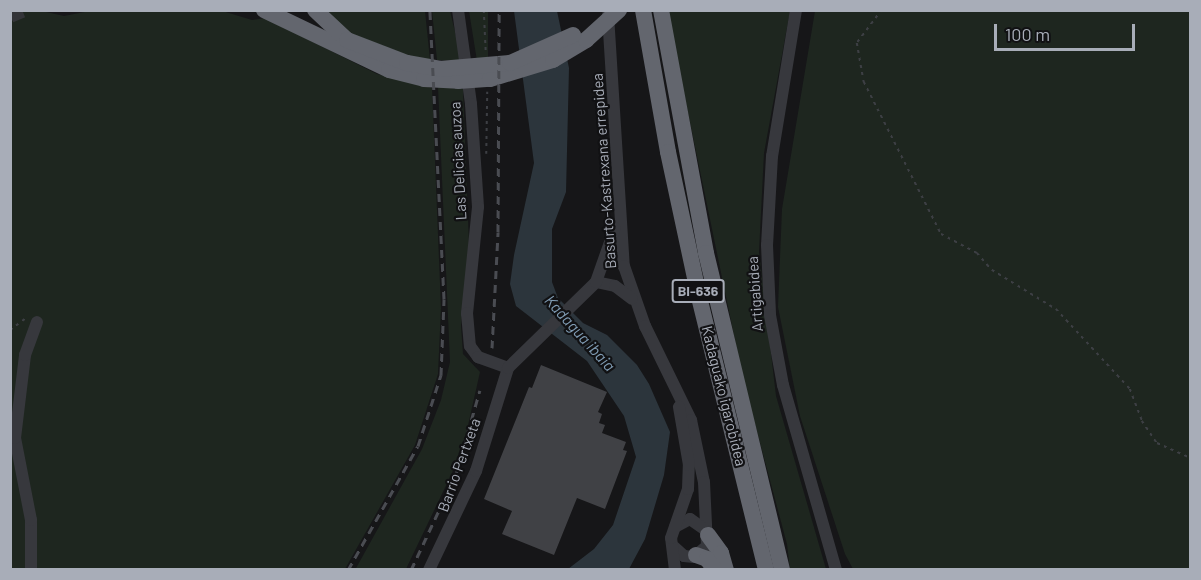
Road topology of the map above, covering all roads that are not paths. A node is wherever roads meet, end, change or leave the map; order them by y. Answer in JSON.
{"nodes":[{"id":1,"x":264,"y":10,"type":"edge"},
{"id":2,"x":315,"y":10,"type":"edge"},
{"id":3,"x":458,"y":10,"type":"edge"},
{"id":4,"x":606,"y":10,"type":"edge"},
{"id":5,"x":619,"y":10,"type":"edge"},
{"id":6,"x":643,"y":10,"type":"edge"},
{"id":7,"x":661,"y":10,"type":"edge"},
{"id":8,"x":796,"y":10,"type":"edge"},
{"id":9,"x":344,"y":44,"type":"junction"},
{"id":10,"x":619,"y":203,"type":"junction"},
{"id":11,"x":624,"y":267,"type":"junction"},
{"id":12,"x":599,"y":278,"type":"junction"},
{"id":13,"x":635,"y":303,"type":"junction"},
{"id":14,"x":37,"y":322,"type":"road end"},
{"id":15,"x":508,"y":368,"type":"junction"},
{"id":16,"x":676,"y":391,"type":"junction"},
{"id":17,"x":675,"y":527,"type":"junction"},
{"id":18,"x":708,"y":533,"type":"junction"},
{"id":19,"x":674,"y":547,"type":"junction"},
{"id":20,"x":695,"y":556,"type":"junction"},
{"id":21,"x":31,"y":570,"type":"edge"},
{"id":22,"x":429,"y":570,"type":"edge"},
{"id":23,"x":675,"y":570,"type":"edge"},
{"id":24,"x":687,"y":570,"type":"edge"},
{"id":25,"x":714,"y":570,"type":"edge"},
{"id":26,"x":726,"y":570,"type":"edge"},
{"id":27,"x":766,"y":570,"type":"edge"},
{"id":28,"x":782,"y":570,"type":"edge"},
{"id":29,"x":836,"y":570,"type":"edge"}],
"edges":[{"from":1,"to":9,"type":"highway"},
{"from":2,"to":9,"type":"highway"},
{"from":3,"to":15,"type":"street","name":"Las Delicias auzoa"},
{"from":4,"to":9,"type":"highway"},
{"from":4,"to":10,"type":"street","name":"Basurto-Kastrexana errepidea"},
{"from":5,"to":9,"type":"highway"},
{"from":6,"to":27,"type":"highway","name":"Kadaguako igarobidea","number":"BI-636"},
{"from":7,"to":28,"type":"highway","name":"Kadaguako igarobidea","number":"BI-636"},
{"from":8,"to":29,"type":"street","name":"Artigabidea"},
{"from":10,"to":11,"type":"street","name":"Basurto-Kastrexana errepidea"},
{"from":10,"to":12,"type":"street"},
{"from":11,"to":12,"type":"street"},
{"from":11,"to":13,"type":"street","name":"Basurto-Kastrexana errepidea"},
{"from":12,"to":13,"type":"street"},
{"from":12,"to":15,"type":"street"},
{"from":13,"to":16,"type":"street","name":"Basurto-Kastrexana errepidea"},
{"from":14,"to":21,"type":"street"},
{"from":15,"to":22,"type":"street","name":"Barrio Pertxeta"},
{"from":16,"to":17,"type":"street","name":"Basurto-Kastrexana errepidea"},
{"from":16,"to":18,"type":"street","name":"Basurto-Kastrexana errepidea"},
{"from":17,"to":18,"type":"street"},
{"from":17,"to":19,"type":"street"},
{"from":18,"to":20,"type":"street"},
{"from":18,"to":26,"type":"highway"},
{"from":19,"to":20,"type":"street"},
{"from":19,"to":23,"type":"street"},
{"from":20,"to":24,"type":"street"},
{"from":20,"to":25,"type":"highway"}]}
